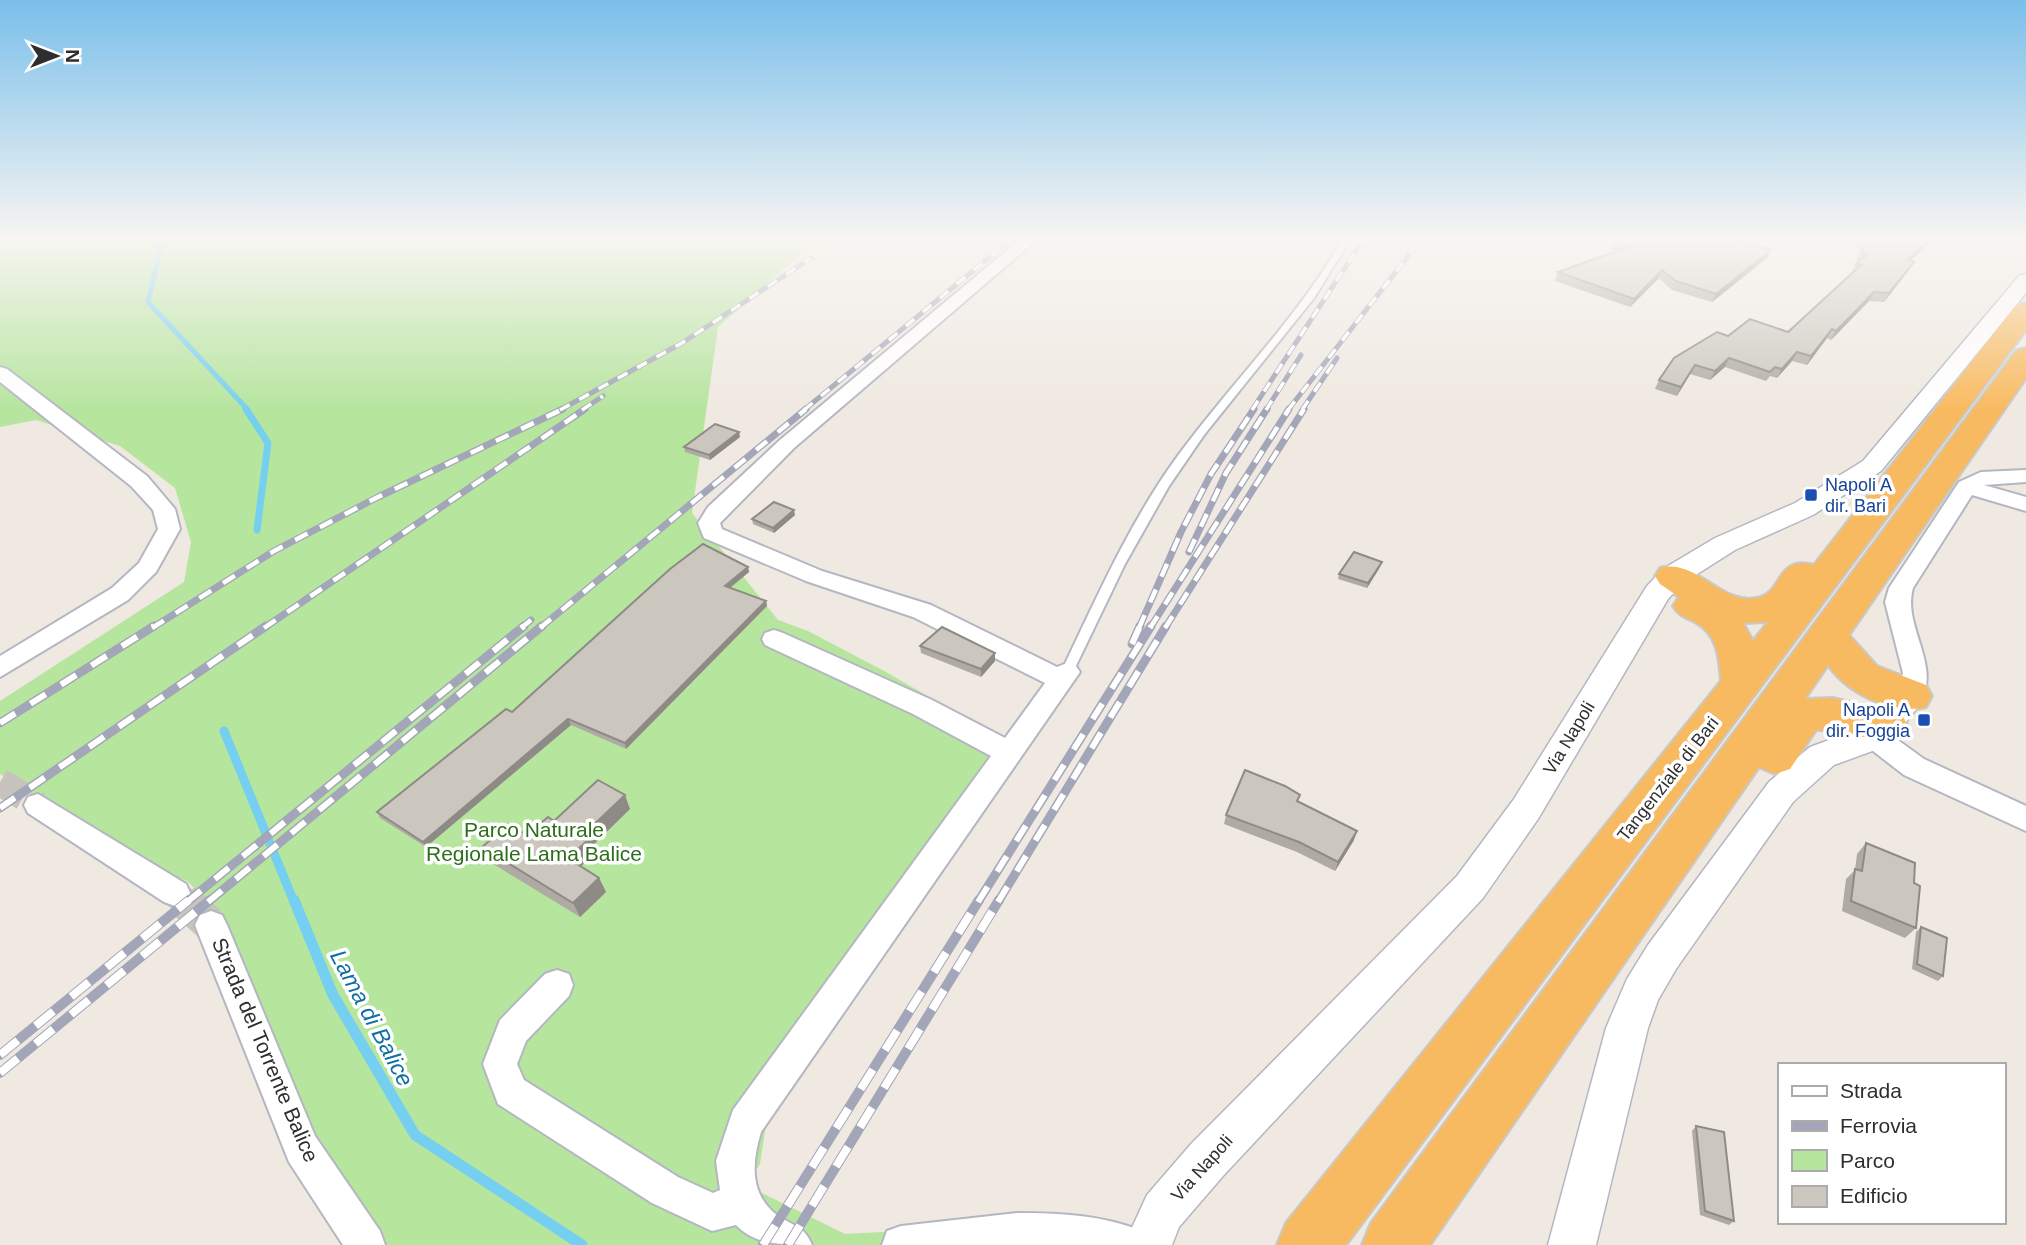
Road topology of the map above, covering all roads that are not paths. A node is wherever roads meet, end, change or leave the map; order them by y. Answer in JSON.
{"nodes":[{"id":1,"x":963,"y":295,"type":"edge"},
{"id":2,"x":1311,"y":295,"type":"edge"},
{"id":3,"x":2013,"y":295,"type":"edge"},
{"id":4,"x":2026,"y":311,"type":"edge"},
{"id":5,"x":2026,"y":357,"type":"edge"},
{"id":6,"x":0,"y":373,"type":"edge"},
{"id":7,"x":2026,"y":476,"type":"edge"},
{"id":8,"x":1967,"y":487,"type":"junction"},
{"id":9,"x":2026,"y":504,"type":"edge"},
{"id":10,"x":1843,"y":553,"type":"junction"},
{"id":11,"x":1665,"y":584,"type":"junction"},
{"id":12,"x":1830,"y":635,"type":"junction"},
{"id":13,"x":774,"y":639,"type":"dead end"},
{"id":14,"x":0,"y":668,"type":"edge"},
{"id":15,"x":1064,"y":676,"type":"junction"},
{"id":16,"x":1742,"y":682,"type":"junction"},
{"id":17,"x":1891,"y":720,"type":"junction"},
{"id":18,"x":1009,"y":753,"type":"junction"},
{"id":19,"x":1726,"y":780,"type":"junction"},
{"id":20,"x":38,"y":806,"type":"tunnel mouth"},
{"id":21,"x":2026,"y":820,"type":"edge"},
{"id":22,"x":175,"y":893,"type":"tunnel mouth"},
{"id":23,"x":211,"y":925,"type":"tunnel mouth"},
{"id":24,"x":556,"y":985,"type":"dead end"},
{"id":25,"x":740,"y":1197,"type":"junction"},
{"id":26,"x":366,"y":1245,"type":"edge"},
{"id":27,"x":793,"y":1245,"type":"edge"},
{"id":28,"x":901,"y":1245,"type":"edge"},
{"id":29,"x":1128,"y":1245,"type":"edge"},
{"id":30,"x":1148,"y":1245,"type":"edge"},
{"id":31,"x":1308,"y":1245,"type":"edge"},
{"id":32,"x":1393,"y":1245,"type":"edge"},
{"id":33,"x":1572,"y":1245,"type":"edge"}],
"edges":[{"from":1,"to":15,"type":"street"},
{"from":2,"to":15,"type":"lane"},
{"from":3,"to":11,"type":"street","name":"Via Napoli"},
{"from":4,"to":10,"type":"highway","name":"Tangenziale di Bari"},
{"from":5,"to":12,"type":"highway"},
{"from":6,"to":14,"type":"street"},
{"from":7,"to":8,"type":"street"},
{"from":8,"to":9,"type":"street"},
{"from":8,"to":17,"type":"street"},
{"from":10,"to":11,"type":"highway"},
{"from":10,"to":16,"type":"highway","name":"Tangenziale di Bari"},
{"from":11,"to":16,"type":"highway"},
{"from":11,"to":30,"type":"street","name":"Via Napoli"},
{"from":12,"to":17,"type":"highway"},
{"from":12,"to":19,"type":"highway"},
{"from":13,"to":18,"type":"street"},
{"from":15,"to":18,"type":"street"},
{"from":16,"to":31,"type":"highway","name":"Tangenziale di Bari"},
{"from":17,"to":19,"type":"highway"},
{"from":17,"to":21,"type":"street"},
{"from":17,"to":33,"type":"street"},
{"from":18,"to":25,"type":"street"},
{"from":19,"to":32,"type":"highway"},
{"from":20,"to":22,"type":"street"},
{"from":23,"to":26,"type":"street","name":"Strada del Torrente Balice"},
{"from":24,"to":25,"type":"street"},
{"from":25,"to":27,"type":"street"},
{"from":28,"to":29,"type":"street"}]}
